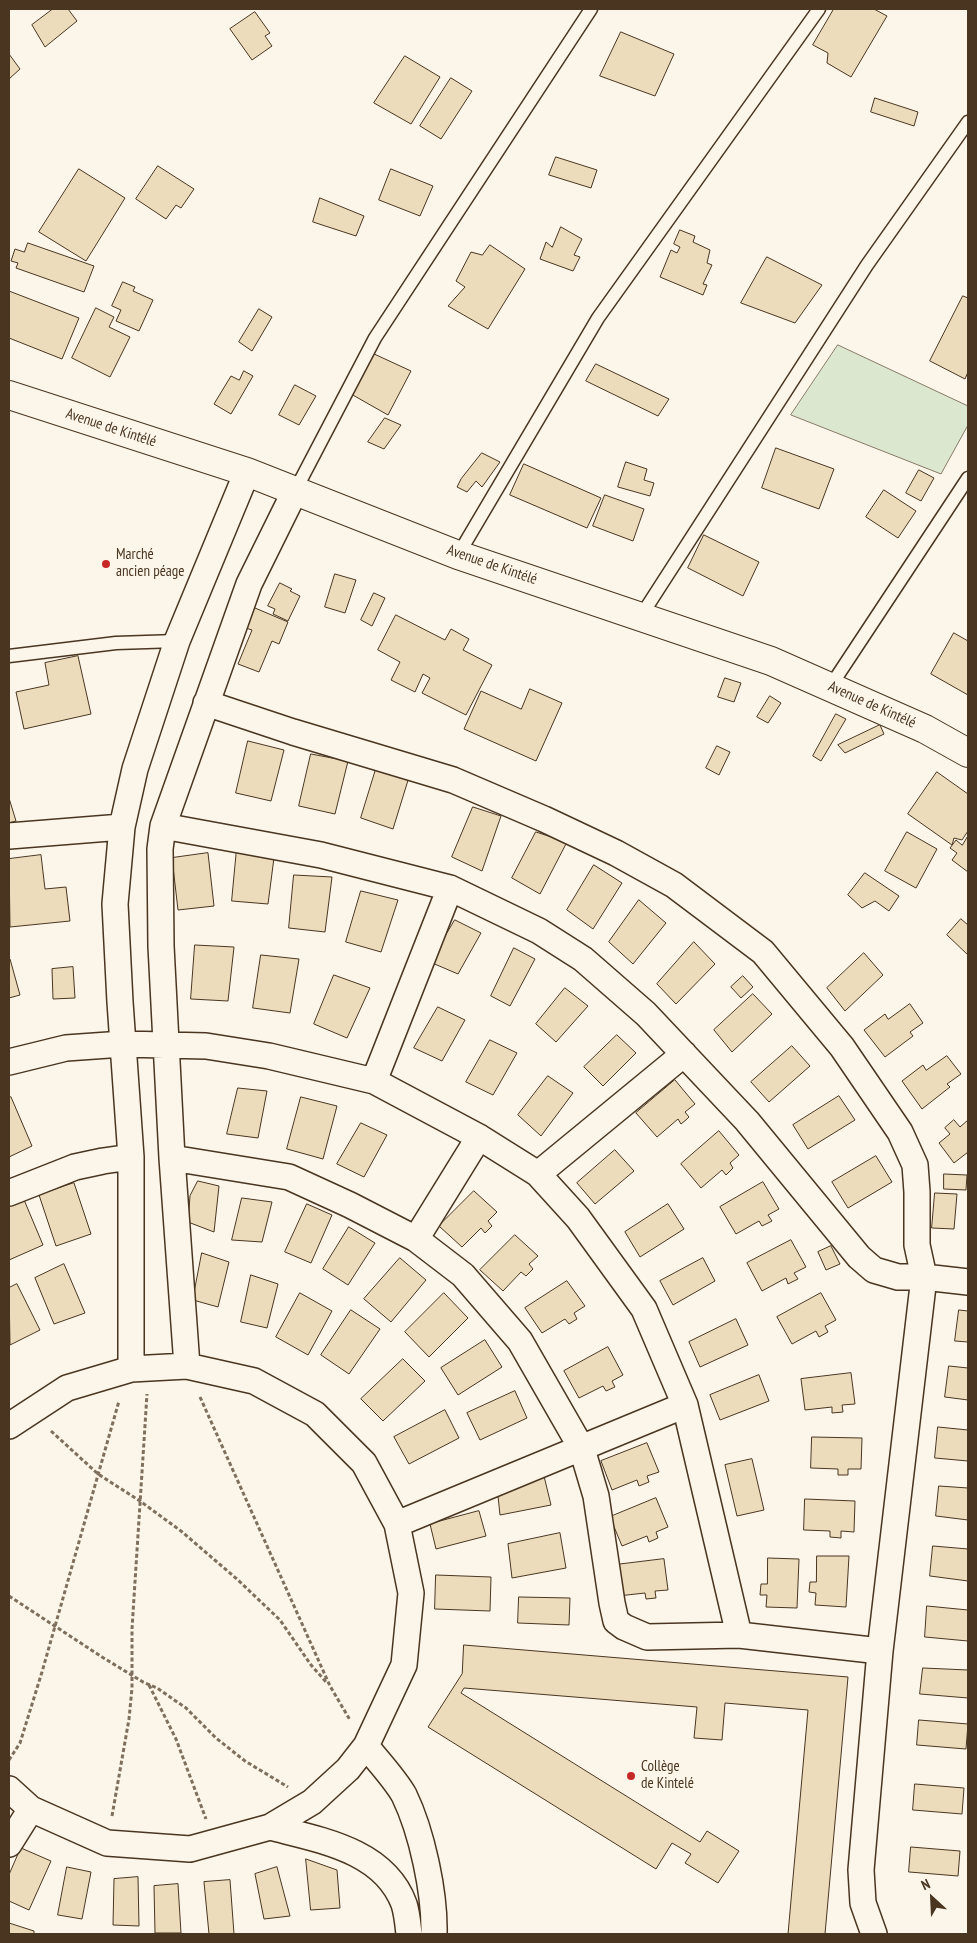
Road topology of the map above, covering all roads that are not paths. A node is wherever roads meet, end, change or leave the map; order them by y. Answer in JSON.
{"nodes":[{"id":1,"x":591,"y":9,"type":"edge"},
{"id":2,"x":819,"y":9,"type":"edge"},
{"id":3,"x":968,"y":122,"type":"edge"},
{"id":4,"x":9,"y":395,"type":"edge"},
{"id":5,"x":247,"y":472,"type":"junction"},
{"id":6,"x":968,"y":478,"type":"edge"},
{"id":7,"x":295,"y":491,"type":"junction"},
{"id":8,"x":458,"y":554,"type":"junction"},
{"id":9,"x":641,"y":616,"type":"junction"},
{"id":10,"x":177,"y":641,"type":"junction"},
{"id":11,"x":9,"y":656,"type":"edge"},
{"id":12,"x":830,"y":687,"type":"junction"},
{"id":13,"x":206,"y":703,"type":"junction"},
{"id":14,"x":968,"y":753,"type":"edge"},
{"id":15,"x":163,"y":826,"type":"junction"},
{"id":16,"x":122,"y":827,"type":"junction"},
{"id":17,"x":9,"y":836,"type":"edge"},
{"id":18,"x":450,"y":888,"type":"junction"},
{"id":19,"x":123,"y":1044,"type":"junction"},
{"id":20,"x":167,"y":1044,"type":"junction"},
{"id":21,"x":684,"y":1054,"type":"junction"},
{"id":22,"x":9,"y":1062,"type":"edge"},
{"id":23,"x":374,"y":1081,"type":"junction"},
{"id":24,"x":479,"y":1137,"type":"junction"},
{"id":25,"x":131,"y":1157,"type":"junction"},
{"id":26,"x":172,"y":1158,"type":"junction"},
{"id":27,"x":538,"y":1174,"type":"junction"},
{"id":28,"x":9,"y":1192,"type":"edge"},
{"id":29,"x":416,"y":1239,"type":"junction"},
{"id":30,"x":924,"y":1277,"type":"junction"},
{"id":31,"x":968,"y":1282,"type":"edge"},
{"id":32,"x":187,"y":1366,"type":"junction"},
{"id":33,"x":132,"y":1370,"type":"junction"},
{"id":34,"x":685,"y":1405,"type":"junction"},
{"id":35,"x":9,"y":1426,"type":"edge"},
{"id":36,"x":582,"y":1449,"type":"junction"},
{"id":37,"x":397,"y":1524,"type":"junction"},
{"id":38,"x":739,"y":1635,"type":"junction"},
{"id":39,"x":880,"y":1651,"type":"junction"},
{"id":40,"x":366,"y":1746,"type":"junction"},
{"id":41,"x":9,"y":1789,"type":"edge"},
{"id":42,"x":31,"y":1809,"type":"junction"},
{"id":43,"x":270,"y":1828,"type":"junction"},
{"id":44,"x":9,"y":1844,"type":"edge"},
{"id":45,"x":409,"y":1934,"type":"edge"},
{"id":46,"x":434,"y":1934,"type":"edge"},
{"id":47,"x":874,"y":1934,"type":"edge"}],
"edges":[{"from":1,"to":7,"type":"lane"},
{"from":2,"to":8,"type":"lane"},
{"from":3,"to":9,"type":"lane"},
{"from":4,"to":5,"type":"main road","name":"Avenue de Kintélé"},
{"from":5,"to":7,"type":"main road","name":"Avenue de Kintélé"},
{"from":5,"to":10,"type":"street"},
{"from":6,"to":12,"type":"lane"},
{"from":7,"to":8,"type":"main road","name":"Avenue de Kintélé"},
{"from":7,"to":13,"type":"street"},
{"from":8,"to":9,"type":"main road","name":"Avenue de Kintélé"},
{"from":9,"to":12,"type":"main road","name":"Avenue de Kintélé"},
{"from":10,"to":11,"type":"lane"},
{"from":10,"to":16,"type":"street"},
{"from":12,"to":14,"type":"main road","name":"Avenue de Kintélé"},
{"from":13,"to":15,"type":"street"},
{"from":13,"to":30,"type":"street"},
{"from":15,"to":18,"type":"street"},
{"from":15,"to":20,"type":"street"},
{"from":16,"to":17,"type":"street"},
{"from":16,"to":19,"type":"street"},
{"from":18,"to":21,"type":"street"},
{"from":18,"to":23,"type":"street"},
{"from":19,"to":20,"type":"street"},
{"from":19,"to":22,"type":"street"},
{"from":19,"to":25,"type":"street"},
{"from":20,"to":23,"type":"street"},
{"from":20,"to":26,"type":"street"},
{"from":21,"to":27,"type":"street"},
{"from":21,"to":30,"type":"street"},
{"from":23,"to":24,"type":"street"},
{"from":24,"to":27,"type":"street"},
{"from":24,"to":29,"type":"street"},
{"from":25,"to":28,"type":"street"},
{"from":25,"to":33,"type":"street"},
{"from":26,"to":29,"type":"street"},
{"from":26,"to":32,"type":"street"},
{"from":27,"to":34,"type":"street"},
{"from":29,"to":36,"type":"street"},
{"from":30,"to":31,"type":"street"},
{"from":30,"to":39,"type":"street"},
{"from":32,"to":33,"type":"street"},
{"from":32,"to":37,"type":"street"},
{"from":33,"to":35,"type":"street"},
{"from":34,"to":36,"type":"street"},
{"from":34,"to":38,"type":"street"},
{"from":36,"to":37,"type":"street"},
{"from":36,"to":38,"type":"street"},
{"from":37,"to":40,"type":"street"},
{"from":38,"to":39,"type":"street"},
{"from":39,"to":47,"type":"street"},
{"from":40,"to":43,"type":"street"},
{"from":40,"to":46,"type":"street"},
{"from":41,"to":42,"type":"street"},
{"from":42,"to":43,"type":"street"},
{"from":42,"to":44,"type":"street"},
{"from":43,"to":45,"type":"street"}]}
